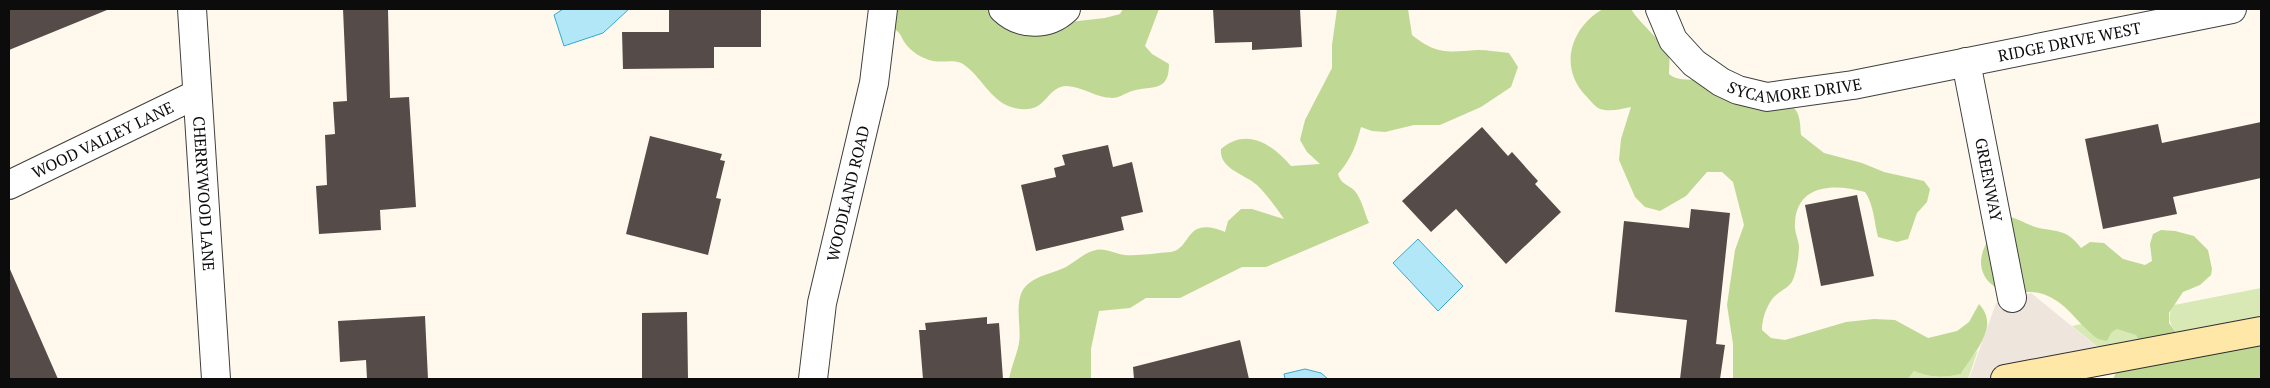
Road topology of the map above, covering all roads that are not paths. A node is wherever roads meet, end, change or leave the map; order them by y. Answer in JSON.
{"nodes":[{"id":1,"x":192,"y":9,"type":"edge"},
{"id":2,"x":883,"y":9,"type":"edge"},
{"id":3,"x":1003,"y":9,"type":"edge"},
{"id":4,"x":1066,"y":9,"type":"edge"},
{"id":5,"x":1660,"y":9,"type":"edge"},
{"id":6,"x":2232,"y":9,"type":"edge"},
{"id":7,"x":1966,"y":62,"type":"junction"},
{"id":8,"x":197,"y":94,"type":"junction"},
{"id":9,"x":9,"y":185,"type":"edge"},
{"id":10,"x":2012,"y":298,"type":"dead end"},
{"id":11,"x":2261,"y":331,"type":"edge"},
{"id":12,"x":2021,"y":378,"type":"edge"},
{"id":13,"x":216,"y":379,"type":"edge"},
{"id":14,"x":813,"y":379,"type":"edge"}],
"edges":[{"from":1,"to":8,"type":"street","name":"CHERRYWOOD LANE"},
{"from":2,"to":14,"type":"street","name":"WOODLAND ROAD"},
{"from":3,"to":4,"type":"street"},
{"from":5,"to":7,"type":"street","name":"SYCAMORE DRIVE"},
{"from":6,"to":7,"type":"street","name":"RIDGE DRIVE WEST"},
{"from":7,"to":10,"type":"street","name":"GREENWAY"},
{"from":8,"to":9,"type":"street","name":"WOOD VALLEY LANE"},
{"from":8,"to":13,"type":"street","name":"CHERRYWOOD LANE"},
{"from":11,"to":12,"type":"main road"}]}
